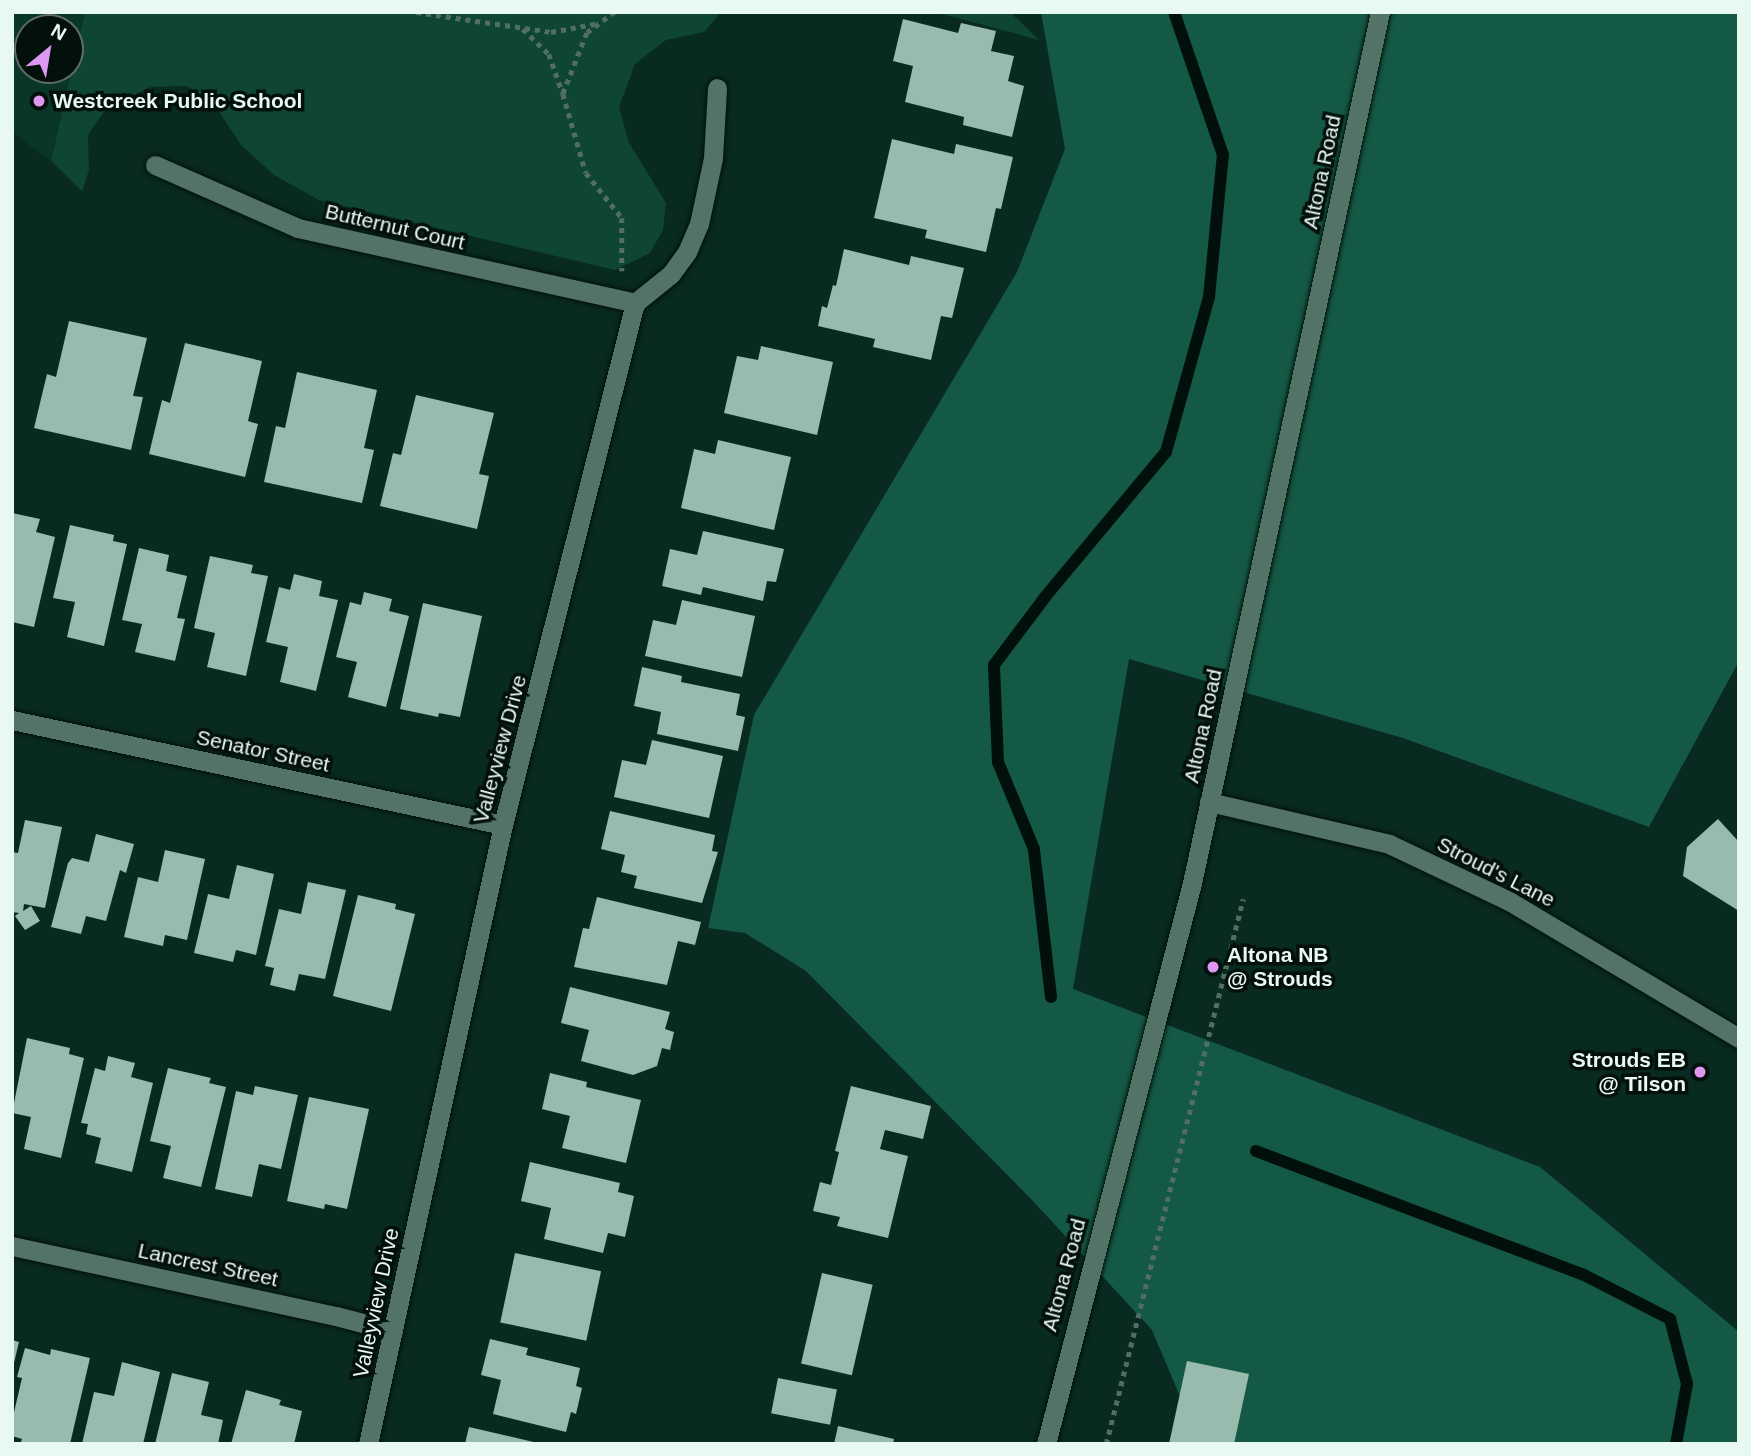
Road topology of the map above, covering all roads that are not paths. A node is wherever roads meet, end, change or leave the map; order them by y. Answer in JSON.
{"nodes":[{"id":1,"x":1380,"y":12,"type":"edge"},
{"id":2,"x":718,"y":89,"type":"dead end"},
{"id":3,"x":155,"y":165,"type":"dead end"},
{"id":4,"x":635,"y":303,"type":"junction"},
{"id":5,"x":12,"y":720,"type":"edge"},
{"id":6,"x":1209,"y":802,"type":"junction"},
{"id":7,"x":503,"y":825,"type":"junction"},
{"id":8,"x":1739,"y":1038,"type":"edge"},
{"id":9,"x":12,"y":1246,"type":"edge"},
{"id":10,"x":393,"y":1331,"type":"junction"},
{"id":11,"x":368,"y":1444,"type":"edge"},
{"id":12,"x":1046,"y":1444,"type":"edge"}],
"edges":[{"from":1,"to":6,"type":"street","name":"Altona Road"},
{"from":2,"to":4,"type":"street"},
{"from":3,"to":4,"type":"street","name":"Butternut Court"},
{"from":4,"to":7,"type":"street","name":"Valleyview Drive"},
{"from":5,"to":7,"type":"street","name":"Senator Street"},
{"from":6,"to":8,"type":"street","name":"Stroud's Lane"},
{"from":6,"to":12,"type":"street","name":"Altona Road"},
{"from":7,"to":10,"type":"street","name":"Valleyview Drive"},
{"from":9,"to":10,"type":"street","name":"Lancrest Street"},
{"from":10,"to":11,"type":"street","name":"Valleyview Drive"}]}
